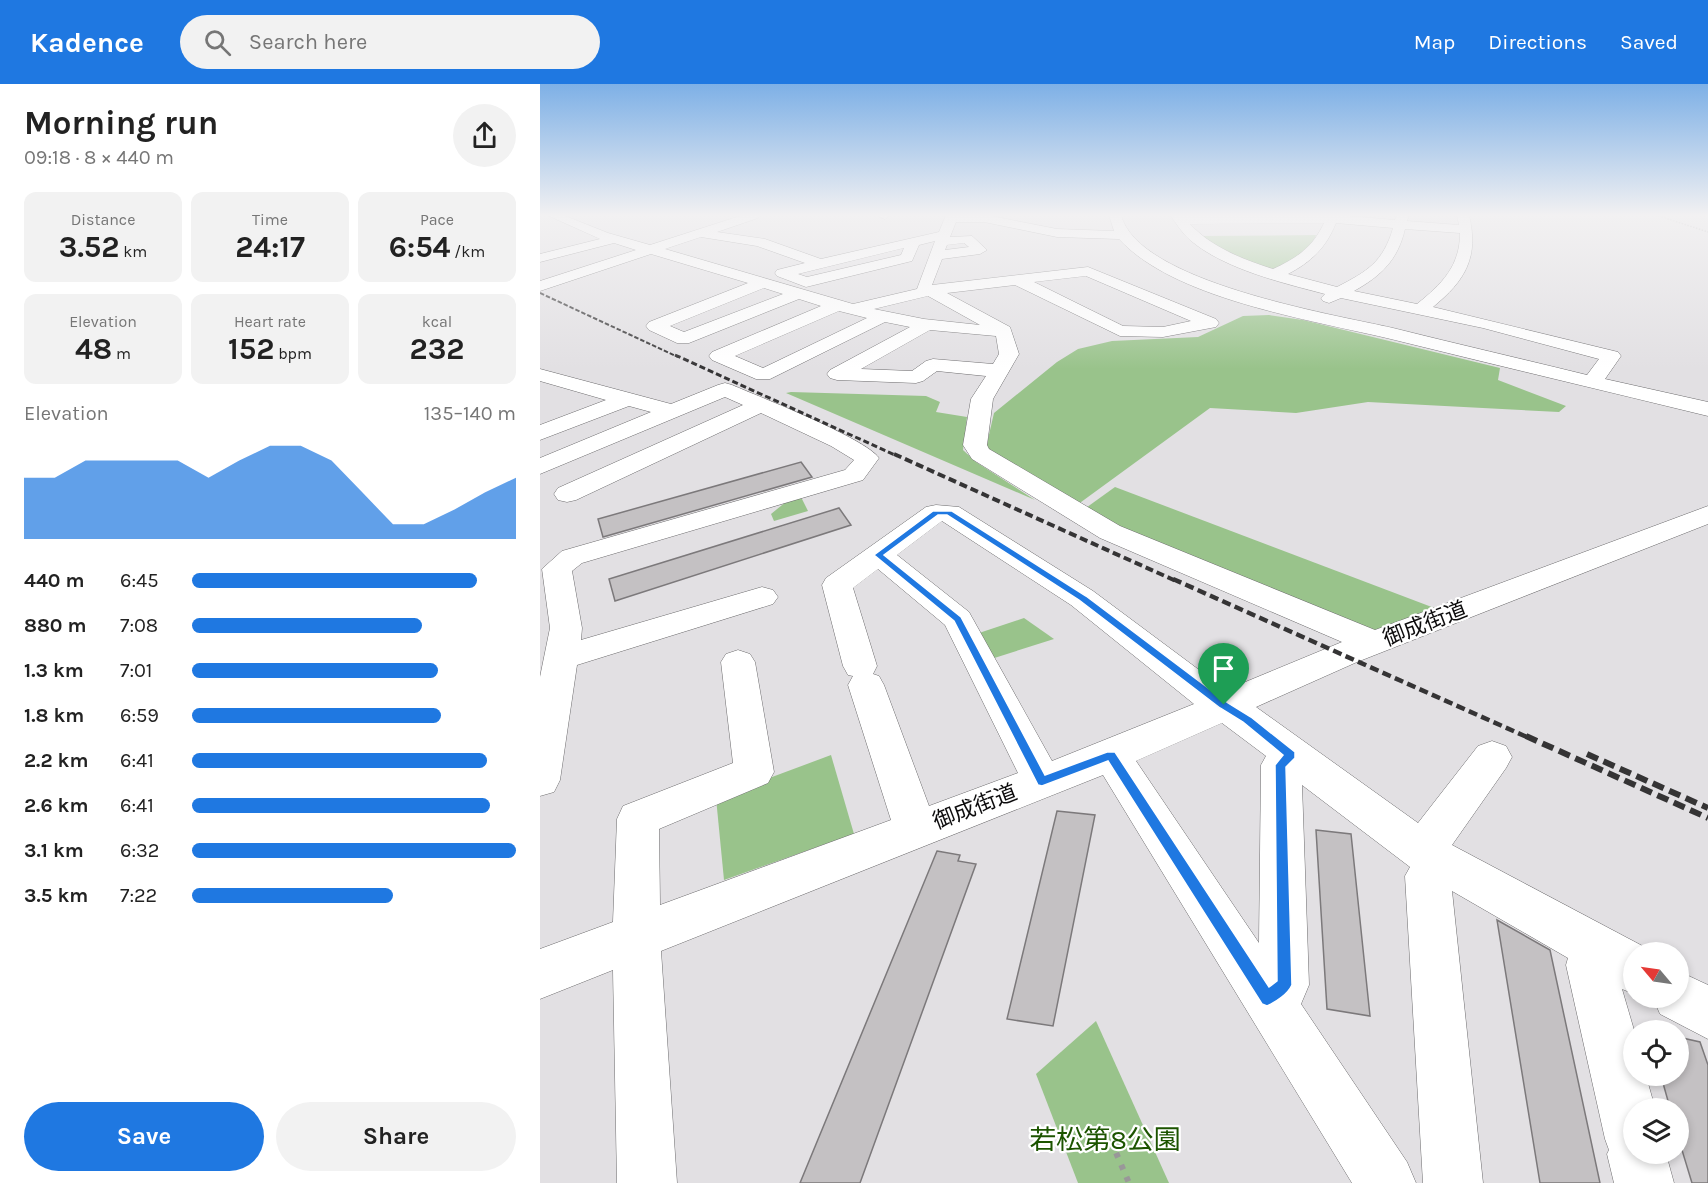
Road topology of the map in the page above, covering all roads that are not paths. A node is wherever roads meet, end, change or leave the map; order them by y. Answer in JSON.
{"nodes":[{"id":1,"x":550,"y":266,"type":"edge"},
{"id":2,"x":601,"y":266,"type":"edge"},
{"id":3,"x":712,"y":266,"type":"edge"},
{"id":4,"x":810,"y":266,"type":"edge"},
{"id":5,"x":871,"y":266,"type":"edge"},
{"id":6,"x":930,"y":266,"type":"edge"},
{"id":7,"x":1255,"y":266,"type":"edge"},
{"id":8,"x":1290,"y":266,"type":"edge"},
{"id":9,"x":1378,"y":266,"type":"edge"},
{"id":10,"x":1462,"y":266,"type":"edge"},
{"id":11,"x":1161,"y":268,"type":"joint"},
{"id":12,"x":995,"y":272,"type":"dead end"},
{"id":13,"x":1276,"y":274,"type":"junction"},
{"id":14,"x":573,"y":276,"type":"junction"},
{"id":15,"x":1015,"y":279,"type":"junction"},
{"id":16,"x":924,"y":280,"type":"junction"},
{"id":17,"x":1109,"y":280,"type":"junction"},
{"id":18,"x":760,"y":284,"type":"junction"},
{"id":19,"x":540,"y":286,"type":"edge"},
{"id":20,"x":1338,"y":292,"type":"junction"},
{"id":21,"x":805,"y":296,"type":"junction"},
{"id":22,"x":846,"y":301,"type":"junction"},
{"id":23,"x":1421,"y":309,"type":"junction"},
{"id":24,"x":1305,"y":313,"type":"junction"},
{"id":25,"x":884,"y":316,"type":"junction"},
{"id":26,"x":927,"y":325,"type":"junction"},
{"id":27,"x":1004,"y":331,"type":"junction"},
{"id":28,"x":999,"y":371,"type":"junction"},
{"id":29,"x":540,"y":375,"type":"edge"},
{"id":30,"x":1592,"y":382,"type":"junction"},
{"id":31,"x":582,"y":386,"type":"junction"},
{"id":32,"x":550,"y":398,"type":"dead end"},
{"id":33,"x":627,"y":399,"type":"junction"},
{"id":34,"x":761,"y":405,"type":"junction"},
{"id":35,"x":1708,"y":409,"type":"edge"},
{"id":36,"x":672,"y":411,"type":"junction"},
{"id":37,"x":540,"y":433,"type":"edge"},
{"id":38,"x":540,"y":467,"type":"edge"},
{"id":39,"x":567,"y":494,"type":"dead end"},
{"id":40,"x":1708,"y":514,"type":"edge"},
{"id":41,"x":878,"y":555,"type":"junction"},
{"id":42,"x":749,"y":598,"type":"dead end"},
{"id":43,"x":555,"y":641,"type":"edge"},
{"id":44,"x":1375,"y":643,"type":"junction"},
{"id":45,"x":746,"y":670,"type":"dead end"},
{"id":46,"x":1224,"y":705,"type":"junction"},
{"id":47,"x":1111,"y":755,"type":"junction"},
{"id":48,"x":1291,"y":755,"type":"junction"},
{"id":49,"x":1492,"y":757,"type":"dead end"},
{"id":50,"x":540,"y":780,"type":"edge"},
{"id":51,"x":1042,"y":781,"type":"junction"},
{"id":52,"x":916,"y":830,"type":"junction"},
{"id":53,"x":1430,"y":855,"type":"junction"},
{"id":54,"x":636,"y":936,"type":"junction"},
{"id":55,"x":1614,"y":957,"type":"edge"},
{"id":56,"x":540,"y":974,"type":"edge"},
{"id":57,"x":1267,"y":999,"type":"junction"},
{"id":58,"x":1689,"y":1002,"type":"edge"},
{"id":59,"x":1708,"y":1013,"type":"edge"},
{"id":60,"x":1624,"y":1098,"type":"edge"},
{"id":61,"x":1639,"y":1164,"type":"edge"},
{"id":62,"x":647,"y":1183,"type":"edge"},
{"id":63,"x":1386,"y":1183,"type":"edge"},
{"id":64,"x":1453,"y":1183,"type":"edge"},
{"id":65,"x":1644,"y":1183,"type":"edge"}],
"edges":[{"from":1,"to":14,"type":"street"},
{"from":2,"to":14,"type":"street"},
{"from":3,"to":18,"type":"street"},
{"from":4,"to":5,"type":"street"},
{"from":6,"to":16,"type":"street"},
{"from":7,"to":13,"type":"street"},
{"from":8,"to":13,"type":"street"},
{"from":9,"to":20,"type":"street"},
{"from":10,"to":23,"type":"street"},
{"from":11,"to":17,"type":"street"},
{"from":11,"to":24,"type":"street"},
{"from":12,"to":16,"type":"street"},
{"from":13,"to":20,"type":"street"},
{"from":14,"to":19,"type":"street"},
{"from":15,"to":16,"type":"street"},
{"from":15,"to":17,"type":"street"},
{"from":15,"to":17,"type":"street"},
{"from":16,"to":22,"type":"street"},
{"from":16,"to":27,"type":"street"},
{"from":18,"to":21,"type":"street"},
{"from":18,"to":21,"type":"street"},
{"from":20,"to":23,"type":"street"},
{"from":20,"to":24,"type":"street"},
{"from":21,"to":22,"type":"street"},
{"from":22,"to":25,"type":"street"},
{"from":22,"to":25,"type":"street"},
{"from":23,"to":30,"type":"street"},
{"from":24,"to":30,"type":"street"},
{"from":25,"to":26,"type":"street"},
{"from":26,"to":27,"type":"street"},
{"from":26,"to":28,"type":"street"},
{"from":27,"to":28,"type":"street"},
{"from":28,"to":44,"type":"street"},
{"from":29,"to":31,"type":"street"},
{"from":30,"to":35,"type":"street"},
{"from":31,"to":32,"type":"street"},
{"from":31,"to":33,"type":"street"},
{"from":33,"to":36,"type":"street"},
{"from":33,"to":37,"type":"street"},
{"from":34,"to":36,"type":"street"},
{"from":34,"to":39,"type":"street"},
{"from":34,"to":43,"type":"street"},
{"from":36,"to":38,"type":"street"},
{"from":40,"to":44,"type":"street","name":"御成街道"},
{"from":41,"to":46,"type":"street"},
{"from":41,"to":51,"type":"street"},
{"from":41,"to":52,"type":"street"},
{"from":42,"to":43,"type":"street"},
{"from":43,"to":50,"type":"street"},
{"from":44,"to":46,"type":"street","name":"御成街道"},
{"from":45,"to":54,"type":"street"},
{"from":46,"to":47,"type":"street","name":"御成街道"},
{"from":46,"to":48,"type":"street"},
{"from":47,"to":51,"type":"street","name":"御成街道"},
{"from":47,"to":57,"type":"street"},
{"from":48,"to":53,"type":"street"},
{"from":48,"to":57,"type":"street"},
{"from":49,"to":53,"type":"street"},
{"from":51,"to":52,"type":"street","name":"御成街道"},
{"from":52,"to":54,"type":"street","name":"御成街道"},
{"from":53,"to":55,"type":"street"},
{"from":53,"to":64,"type":"street"},
{"from":54,"to":56,"type":"street","name":"御成街道"},
{"from":54,"to":62,"type":"street"},
{"from":55,"to":60,"type":"street"},
{"from":57,"to":63,"type":"street"},
{"from":58,"to":59,"type":"street"},
{"from":61,"to":65,"type":"street"}]}
